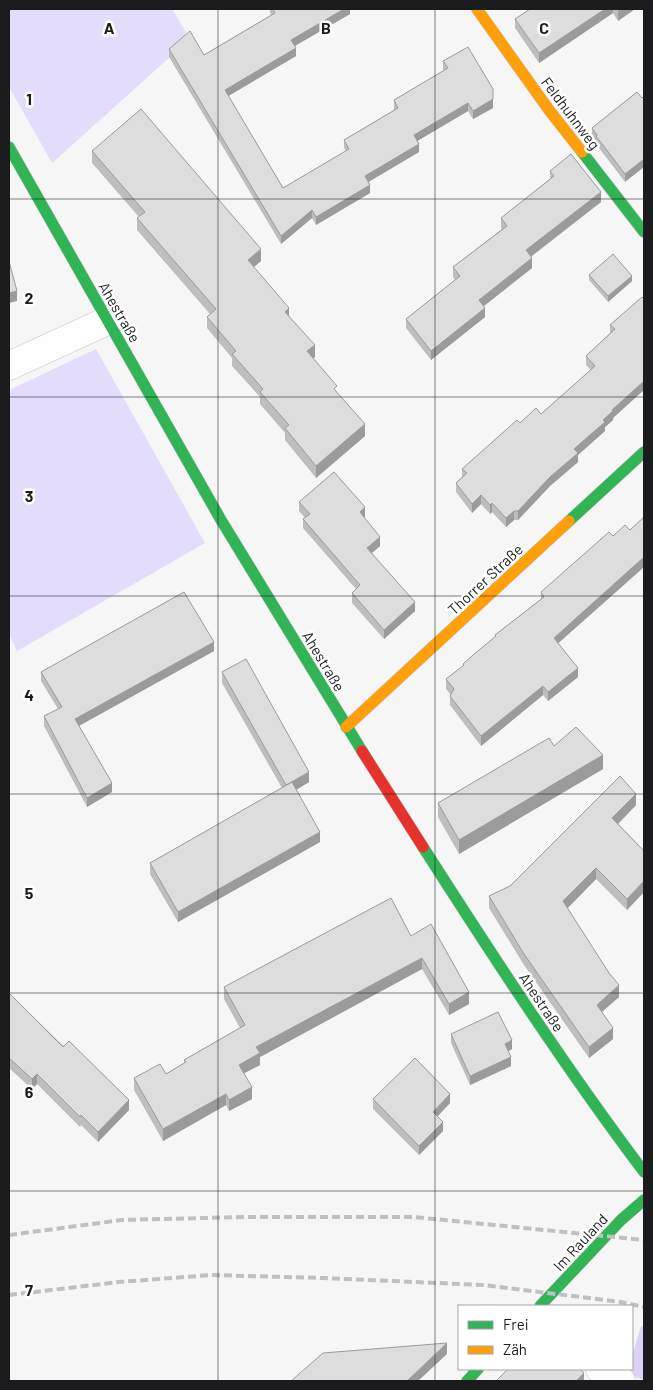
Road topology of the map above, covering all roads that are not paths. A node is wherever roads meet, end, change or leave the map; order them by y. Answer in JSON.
{"nodes":[{"id":1,"x":477,"y":9,"type":"edge"},
{"id":2,"x":9,"y":148,"type":"edge"},
{"id":3,"x":644,"y":232,"type":"edge"},
{"id":4,"x":107,"y":321,"type":"junction"},
{"id":5,"x":9,"y":366,"type":"edge"},
{"id":6,"x":644,"y":452,"type":"edge"},
{"id":7,"x":346,"y":727,"type":"junction"},
{"id":8,"x":644,"y":1172,"type":"edge"},
{"id":9,"x":644,"y":1200,"type":"edge"},
{"id":10,"x":541,"y":1305,"type":"edge"},
{"id":11,"x":477,"y":1370,"type":"edge"},
{"id":12,"x":602,"y":1370,"type":"edge"},
{"id":13,"x":467,"y":1381,"type":"edge"},
{"id":14,"x":620,"y":1381,"type":"edge"}],
"edges":[{"from":1,"to":3,"type":"street","name":"Feldhuhnweg"},
{"from":2,"to":4,"type":"street","name":"Ahestraße"},
{"from":4,"to":5,"type":"street"},
{"from":4,"to":7,"type":"street","name":"Ahestraße"},
{"from":6,"to":7,"type":"street","name":"Thorrer Straße"},
{"from":7,"to":8,"type":"street","name":"Ahestraße"},
{"from":9,"to":10,"type":"street","name":"Im Rauland"},
{"from":11,"to":13,"type":"street"},
{"from":12,"to":14,"type":"street"}]}
